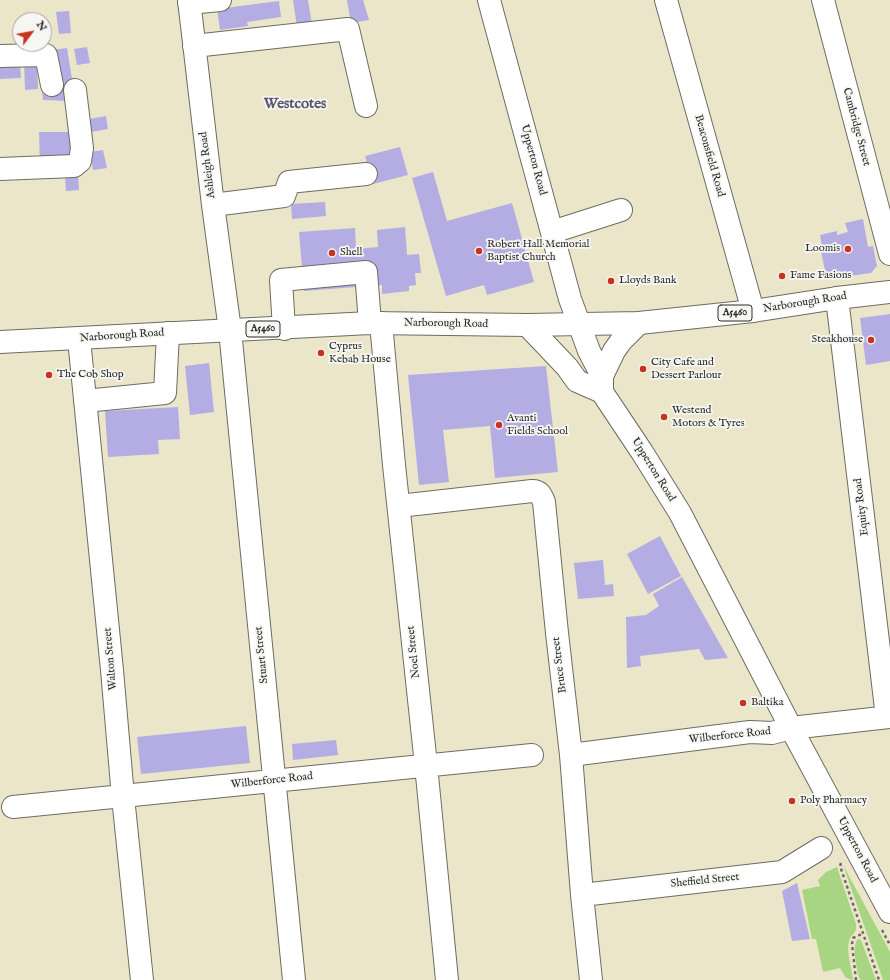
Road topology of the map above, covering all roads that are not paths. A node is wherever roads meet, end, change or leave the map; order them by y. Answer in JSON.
{"nodes":[{"id":1,"x":220,"y":0,"type":"edge"},
{"id":2,"x":489,"y":0,"type":"edge"},
{"id":3,"x":666,"y":0,"type":"edge"},
{"id":4,"x":823,"y":0,"type":"edge"},
{"id":5,"x":189,"y":2,"type":"edge"},
{"id":6,"x":194,"y":46,"type":"junction"},
{"id":7,"x":0,"y":56,"type":"edge"},
{"id":8,"x":52,"y":85,"type":"dead end"},
{"id":9,"x":75,"y":90,"type":"dead end"},
{"id":10,"x":366,"y":106,"type":"dead end"},
{"id":11,"x":0,"y":169,"type":"edge"},
{"id":12,"x":366,"y":174,"type":"dead end"},
{"id":13,"x":213,"y":204,"type":"junction"},
{"id":14,"x":621,"y":210,"type":"dead end"},
{"id":15,"x":552,"y":232,"type":"junction"},
{"id":16,"x":890,"y":254,"type":"edge"},
{"id":17,"x":890,"y":292,"type":"edge"},
{"id":18,"x":837,"y":298,"type":"junction"},
{"id":19,"x":753,"y":311,"type":"junction"},
{"id":20,"x":376,"y":323,"type":"junction"},
{"id":21,"x":639,"y":323,"type":"junction"},
{"id":22,"x":579,"y":324,"type":"junction"},
{"id":23,"x":527,"y":325,"type":"junction"},
{"id":24,"x":284,"y":329,"type":"junction"},
{"id":25,"x":230,"y":330,"type":"junction"},
{"id":26,"x":168,"y":333,"type":"junction"},
{"id":27,"x":79,"y":339,"type":"junction"},
{"id":28,"x":0,"y":342,"type":"edge"},
{"id":29,"x":602,"y":384,"type":"junction"},
{"id":30,"x":85,"y":402,"type":"junction"},
{"id":31,"x":399,"y":506,"type":"junction"},
{"id":32,"x":889,"y":717,"type":"edge"},
{"id":33,"x":791,"y":728,"type":"junction"},
{"id":34,"x":571,"y":754,"type":"junction"},
{"id":35,"x":532,"y":756,"type":"dead end"},
{"id":36,"x":426,"y":765,"type":"junction"},
{"id":37,"x":274,"y":781,"type":"junction"},
{"id":38,"x":123,"y":797,"type":"junction"},
{"id":39,"x":13,"y":807,"type":"dead end"},
{"id":40,"x":821,"y":848,"type":"dead end"},
{"id":41,"x":582,"y":895,"type":"junction"},
{"id":42,"x":890,"y":912,"type":"edge"},
{"id":43,"x":142,"y":980,"type":"edge"},
{"id":44,"x":294,"y":980,"type":"edge"},
{"id":45,"x":447,"y":980,"type":"edge"},
{"id":46,"x":591,"y":980,"type":"edge"}],
"edges":[{"from":1,"to":5,"type":"street"},
{"from":2,"to":15,"type":"street","name":"Upperton Road"},
{"from":3,"to":19,"type":"street","name":"Beaconsfield Road"},
{"from":4,"to":16,"type":"street","name":"Cambridge Street"},
{"from":5,"to":6,"type":"street","name":"Ashleigh Road"},
{"from":6,"to":10,"type":"street"},
{"from":6,"to":13,"type":"street","name":"Ashleigh Road"},
{"from":7,"to":8,"type":"street"},
{"from":9,"to":11,"type":"street"},
{"from":12,"to":13,"type":"street"},
{"from":13,"to":25,"type":"street","name":"Ashleigh Road"},
{"from":14,"to":15,"type":"street"},
{"from":15,"to":22,"type":"street","name":"Upperton Road"},
{"from":17,"to":18,"type":"street","name":"Narborough Road","number":"A5460"},
{"from":18,"to":19,"type":"street","name":"Narborough Road","number":"A5460"},
{"from":18,"to":32,"type":"street","name":"Equity Road"},
{"from":19,"to":21,"type":"street","name":"Narborough Road","number":"A5460"},
{"from":20,"to":23,"type":"street","name":"Narborough Road","number":"A5460"},
{"from":20,"to":24,"type":"street","name":"Narborough Road","number":"A5460"},
{"from":20,"to":24,"type":"street","name":"Noel Street"},
{"from":20,"to":31,"type":"street","name":"Noel Street"},
{"from":21,"to":22,"type":"street","name":"Narborough Road","number":"A5460"},
{"from":21,"to":29,"type":"street"},
{"from":22,"to":23,"type":"street","name":"Narborough Road","number":"A5460"},
{"from":22,"to":29,"type":"street","name":"Upperton Road"},
{"from":23,"to":29,"type":"street"},
{"from":24,"to":25,"type":"street","name":"Narborough Road","number":"A5460"},
{"from":25,"to":26,"type":"street","name":"Narborough Road","number":"A5460"},
{"from":25,"to":37,"type":"street","name":"Stuart Street"},
{"from":26,"to":27,"type":"street","name":"Narborough Road","number":"A5460"},
{"from":26,"to":30,"type":"street"},
{"from":27,"to":28,"type":"street","name":"Narborough Road","number":"A5460"},
{"from":27,"to":30,"type":"street","name":"Walton Street"},
{"from":29,"to":33,"type":"street","name":"Upperton Road"},
{"from":30,"to":38,"type":"street","name":"Walton Street"},
{"from":31,"to":34,"type":"street","name":"Bruce Street"},
{"from":31,"to":36,"type":"street","name":"Noel Street"},
{"from":32,"to":33,"type":"street","name":"Wilberforce Road"},
{"from":33,"to":34,"type":"street","name":"Wilberforce Road"},
{"from":33,"to":42,"type":"street","name":"Upperton Road"},
{"from":34,"to":41,"type":"street","name":"Bruce Street"},
{"from":35,"to":36,"type":"street","name":"Wilberforce Road"},
{"from":36,"to":37,"type":"street","name":"Wilberforce Road"},
{"from":36,"to":45,"type":"street","name":"Noel Street"},
{"from":37,"to":38,"type":"street","name":"Wilberforce Road"},
{"from":37,"to":44,"type":"street","name":"Stuart Street"},
{"from":38,"to":39,"type":"street","name":"Wilberforce Road"},
{"from":38,"to":43,"type":"street","name":"Walton Street"},
{"from":40,"to":41,"type":"street","name":"Sheffield Street"},
{"from":41,"to":46,"type":"street","name":"Bruce Street"}]}
